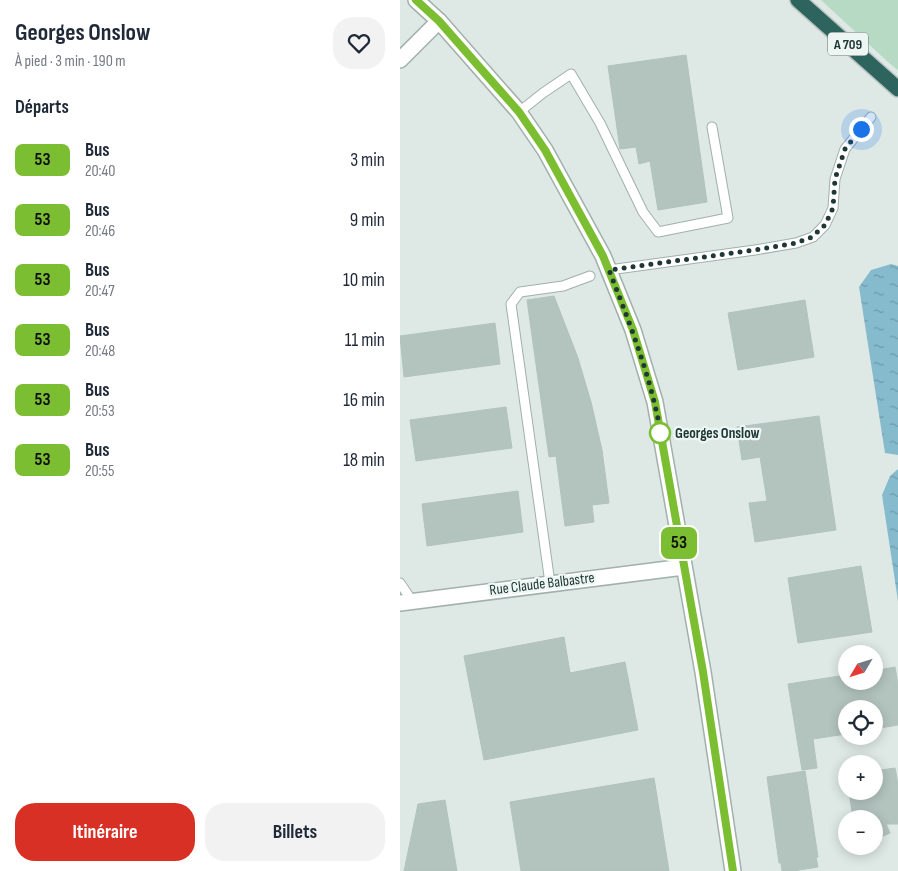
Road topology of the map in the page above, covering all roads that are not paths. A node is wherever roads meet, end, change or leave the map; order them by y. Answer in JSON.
{"nodes":[{"id":1,"x":416,"y":0,"type":"edge"},
{"id":2,"x":798,"y":0,"type":"edge"},
{"id":3,"x":439,"y":21,"type":"junction"},
{"id":4,"x":400,"y":60,"type":"edge"},
{"id":5,"x":898,"y":89,"type":"edge"},
{"id":6,"x":519,"y":112,"type":"junction"},
{"id":7,"x":871,"y":117,"type":"dead end"},
{"id":8,"x":712,"y":127,"type":"dead end"},
{"id":9,"x":609,"y":270,"type":"junction"},
{"id":10,"x":590,"y":276,"type":"dead end"},
{"id":11,"x":684,"y":568,"type":"junction"},
{"id":12,"x":400,"y":583,"type":"edge"},
{"id":13,"x":550,"y":583,"type":"junction"},
{"id":14,"x":406,"y":602,"type":"edge"},
{"id":15,"x":733,"y":871,"type":"edge"}],
"edges":[{"from":1,"to":3,"type":"street"},
{"from":2,"to":5,"type":"highway","number":"A 709"},
{"from":3,"to":4,"type":"street"},
{"from":3,"to":6,"type":"street"},
{"from":6,"to":8,"type":"lane"},
{"from":6,"to":9,"type":"street"},
{"from":7,"to":9,"type":"lane"},
{"from":9,"to":11,"type":"street"},
{"from":10,"to":13,"type":"lane"},
{"from":11,"to":13,"type":"street","name":"Rue Claude Balbastre"},
{"from":11,"to":15,"type":"street"},
{"from":12,"to":14,"type":"lane"},
{"from":13,"to":14,"type":"street","name":"Rue Claude Balbastre"}]}
